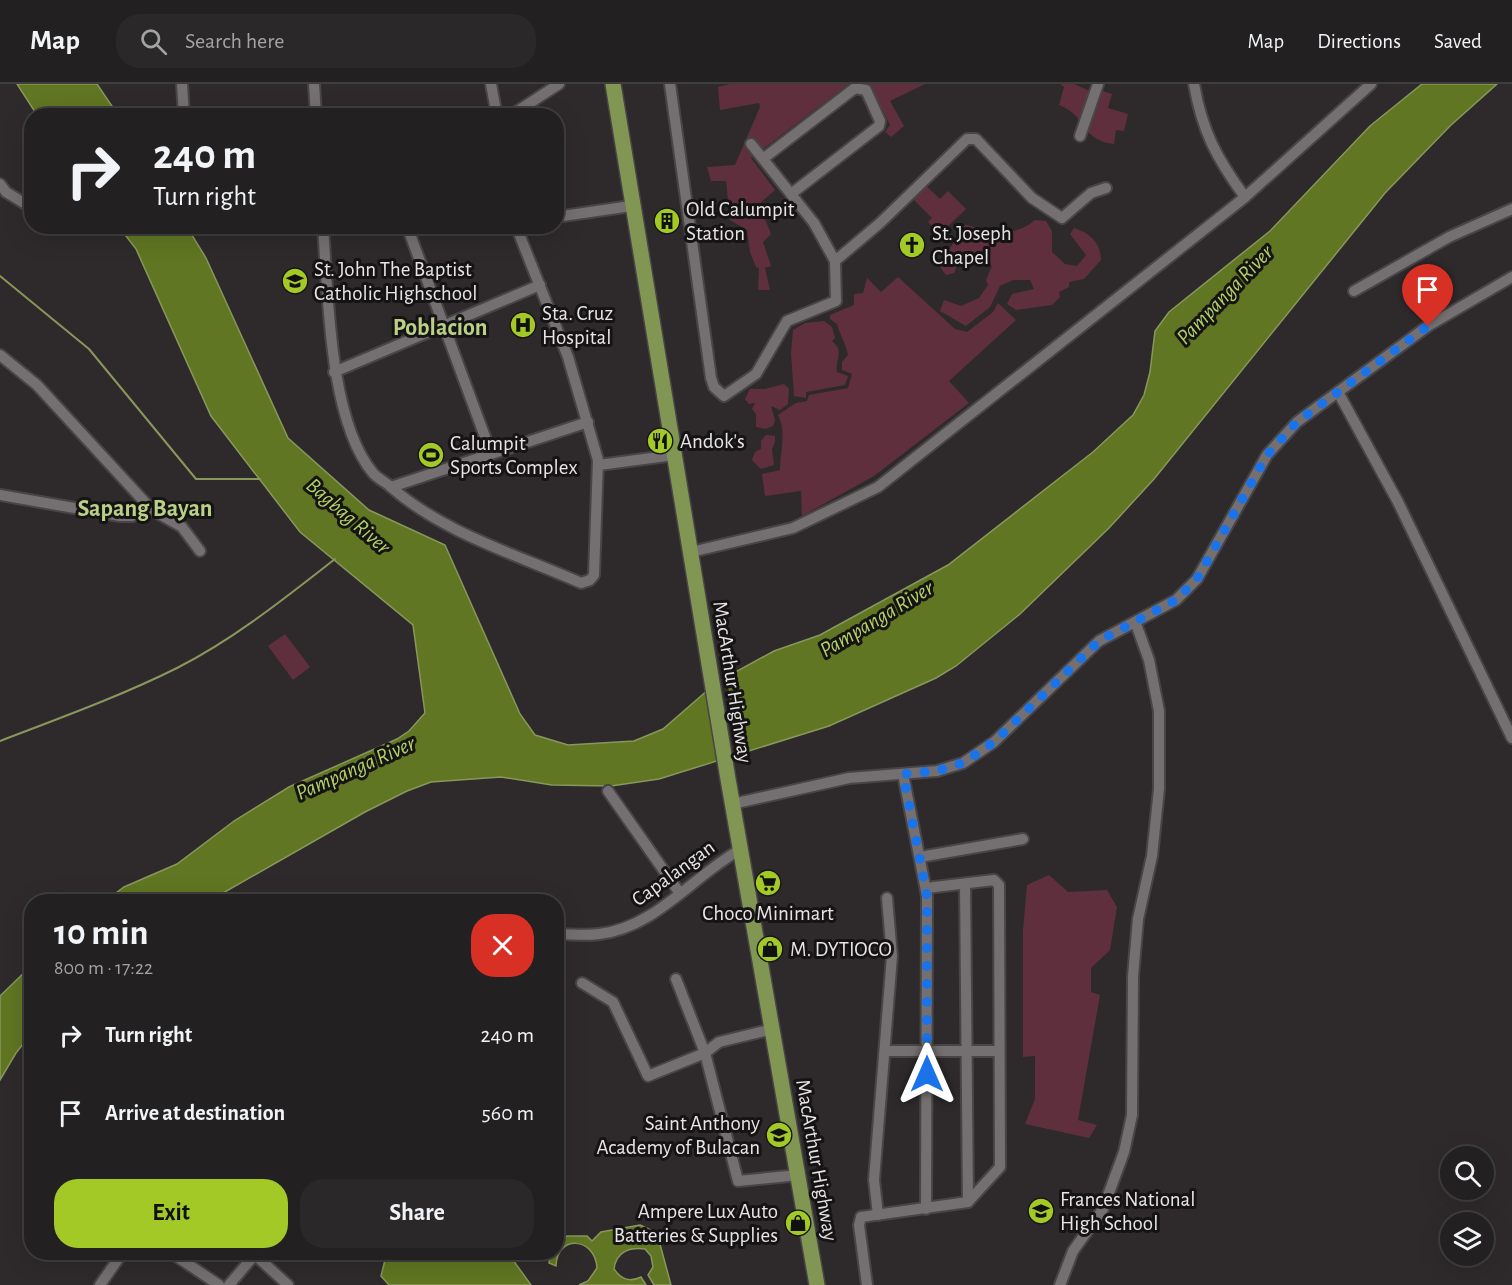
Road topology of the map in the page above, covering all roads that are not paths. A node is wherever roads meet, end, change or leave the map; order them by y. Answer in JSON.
{"nodes":[{"id":1,"x":182,"y":84,"type":"edge"},
{"id":2,"x":314,"y":84,"type":"edge"},
{"id":3,"x":492,"y":84,"type":"edge"},
{"id":4,"x":559,"y":84,"type":"edge"},
{"id":5,"x":613,"y":84,"type":"edge"},
{"id":6,"x":670,"y":84,"type":"edge"},
{"id":7,"x":1098,"y":84,"type":"edge"},
{"id":8,"x":1194,"y":84,"type":"edge"},
{"id":9,"x":1371,"y":84,"type":"edge"},
{"id":10,"x":184,"y":108,"type":"edge"},
{"id":11,"x":316,"y":108,"type":"edge"},
{"id":12,"x":496,"y":108,"type":"edge"},
{"id":13,"x":522,"y":108,"type":"edge"},
{"id":14,"x":1080,"y":136,"type":"dead end"},
{"id":15,"x":752,"y":144,"type":"dead end"},
{"id":16,"x":764,"y":158,"type":"junction"},
{"id":17,"x":0,"y":184,"type":"edge"},
{"id":18,"x":1106,"y":188,"type":"dead end"},
{"id":19,"x":791,"y":194,"type":"junction"},
{"id":20,"x":1245,"y":197,"type":"junction"},
{"id":21,"x":24,"y":203,"type":"edge"},
{"id":22,"x":631,"y":206,"type":"junction"},
{"id":23,"x":1512,"y":209,"type":"edge"},
{"id":24,"x":564,"y":216,"type":"edge"},
{"id":25,"x":324,"y":234,"type":"edge"},
{"id":26,"x":410,"y":234,"type":"edge"},
{"id":27,"x":519,"y":234,"type":"edge"},
{"id":28,"x":835,"y":261,"type":"junction"},
{"id":29,"x":1512,"y":277,"type":"edge"},
{"id":30,"x":540,"y":285,"type":"junction"},
{"id":31,"x":1354,"y":291,"type":"dead end"},
{"id":32,"x":443,"y":327,"type":"junction"},
{"id":33,"x":0,"y":355,"type":"edge"},
{"id":34,"x":334,"y":372,"type":"junction"},
{"id":35,"x":1338,"y":392,"type":"junction"},
{"id":36,"x":588,"y":422,"type":"junction"},
{"id":37,"x":491,"y":453,"type":"junction"},
{"id":38,"x":674,"y":455,"type":"junction"},
{"id":39,"x":599,"y":465,"type":"junction"},
{"id":40,"x":391,"y":487,"type":"junction"},
{"id":41,"x":0,"y":495,"type":"edge"},
{"id":42,"x":152,"y":510,"type":"junction"},
{"id":43,"x":200,"y":551,"type":"dead end"},
{"id":44,"x":691,"y":556,"type":"junction"},
{"id":45,"x":1136,"y":624,"type":"junction"},
{"id":46,"x":1512,"y":738,"type":"edge"},
{"id":47,"x":903,"y":774,"type":"junction"},
{"id":48,"x":608,"y":791,"type":"dead end"},
{"id":49,"x":732,"y":804,"type":"junction"},
{"id":50,"x":1023,"y":839,"type":"dead end"},
{"id":51,"x":741,"y":849,"type":"junction"},
{"id":52,"x":920,"y":857,"type":"junction"},
{"id":53,"x":965,"y":884,"type":"junction"},
{"id":54,"x":926,"y":888,"type":"junction"},
{"id":55,"x":679,"y":892,"type":"junction"},
{"id":56,"x":887,"y":898,"type":"dead end"},
{"id":57,"x":564,"y":934,"type":"edge"},
{"id":58,"x":676,"y":979,"type":"dead end"},
{"id":59,"x":582,"y":983,"type":"dead end"},
{"id":60,"x":772,"y":1029,"type":"junction"},
{"id":61,"x":886,"y":1051,"type":"junction"},
{"id":62,"x":999,"y":1051,"type":"junction"},
{"id":63,"x":927,"y":1052,"type":"junction"},
{"id":64,"x":966,"y":1052,"type":"junction"},
{"id":65,"x":705,"y":1053,"type":"junction"},
{"id":66,"x":799,"y":1175,"type":"junction"},
{"id":67,"x":968,"y":1202,"type":"junction"},
{"id":68,"x":926,"y":1209,"type":"junction"},
{"id":69,"x":878,"y":1215,"type":"junction"},
{"id":70,"x":117,"y":1260,"type":"edge"},
{"id":71,"x":182,"y":1260,"type":"edge"},
{"id":72,"x":251,"y":1260,"type":"edge"},
{"id":73,"x":262,"y":1260,"type":"edge"},
{"id":74,"x":100,"y":1285,"type":"edge"},
{"id":75,"x":219,"y":1285,"type":"edge"},
{"id":76,"x":229,"y":1285,"type":"edge"},
{"id":77,"x":288,"y":1285,"type":"edge"},
{"id":78,"x":817,"y":1285,"type":"edge"},
{"id":79,"x":867,"y":1285,"type":"edge"},
{"id":80,"x":1060,"y":1285,"type":"edge"}],
"edges":[{"from":1,"to":10,"type":"street"},
{"from":2,"to":11,"type":"street"},
{"from":3,"to":12,"type":"street"},
{"from":4,"to":13,"type":"street"},
{"from":5,"to":22,"type":"highway","name":"MacArthur Highway"},
{"from":6,"to":28,"type":"street"},
{"from":7,"to":14,"type":"street"},
{"from":8,"to":20,"type":"street"},
{"from":9,"to":20,"type":"street"},
{"from":15,"to":16,"type":"street"},
{"from":16,"to":19,"type":"street"},
{"from":16,"to":19,"type":"street"},
{"from":17,"to":21,"type":"street"},
{"from":18,"to":28,"type":"street"},
{"from":19,"to":28,"type":"street"},
{"from":20,"to":44,"type":"street"},
{"from":22,"to":24,"type":"street"},
{"from":22,"to":38,"type":"highway","name":"MacArthur Highway"},
{"from":23,"to":31,"type":"street"},
{"from":25,"to":34,"type":"street"},
{"from":26,"to":32,"type":"street"},
{"from":27,"to":30,"type":"street"},
{"from":29,"to":35,"type":"street"},
{"from":30,"to":32,"type":"street"},
{"from":30,"to":36,"type":"street"},
{"from":32,"to":34,"type":"street"},
{"from":32,"to":37,"type":"street"},
{"from":33,"to":42,"type":"street"},
{"from":34,"to":40,"type":"street"},
{"from":35,"to":45,"type":"street"},
{"from":35,"to":46,"type":"street"},
{"from":36,"to":37,"type":"street"},
{"from":36,"to":39,"type":"street"},
{"from":37,"to":40,"type":"street"},
{"from":38,"to":39,"type":"street"},
{"from":38,"to":44,"type":"highway","name":"MacArthur Highway"},
{"from":39,"to":40,"type":"street"},
{"from":41,"to":42,"type":"street"},
{"from":42,"to":43,"type":"street"},
{"from":44,"to":49,"type":"highway","name":"MacArthur Highway"},
{"from":45,"to":47,"type":"street"},
{"from":45,"to":80,"type":"street"},
{"from":47,"to":49,"type":"street"},
{"from":47,"to":52,"type":"street"},
{"from":48,"to":55,"type":"street"},
{"from":49,"to":51,"type":"highway","name":"MacArthur Highway"},
{"from":50,"to":52,"type":"street"},
{"from":51,"to":55,"type":"street","name":"Capalangan"},
{"from":51,"to":60,"type":"highway","name":"MacArthur Highway"},
{"from":52,"to":54,"type":"street"},
{"from":53,"to":54,"type":"street"},
{"from":53,"to":62,"type":"street"},
{"from":53,"to":64,"type":"street"},
{"from":54,"to":63,"type":"street"},
{"from":55,"to":57,"type":"street","name":"Capalangan"},
{"from":56,"to":61,"type":"street"},
{"from":58,"to":65,"type":"street"},
{"from":59,"to":65,"type":"street"},
{"from":60,"to":65,"type":"street"},
{"from":60,"to":66,"type":"highway","name":"MacArthur Highway"},
{"from":61,"to":63,"type":"street"},
{"from":61,"to":69,"type":"street"},
{"from":62,"to":64,"type":"street"},
{"from":62,"to":67,"type":"street"},
{"from":63,"to":64,"type":"street"},
{"from":63,"to":68,"type":"street"},
{"from":64,"to":67,"type":"street"},
{"from":65,"to":66,"type":"street"},
{"from":66,"to":78,"type":"highway","name":"MacArthur Highway"},
{"from":67,"to":68,"type":"street"},
{"from":68,"to":69,"type":"street"},
{"from":69,"to":79,"type":"street"},
{"from":70,"to":74,"type":"street"},
{"from":71,"to":75,"type":"street"},
{"from":72,"to":76,"type":"street"},
{"from":73,"to":77,"type":"street"}]}
